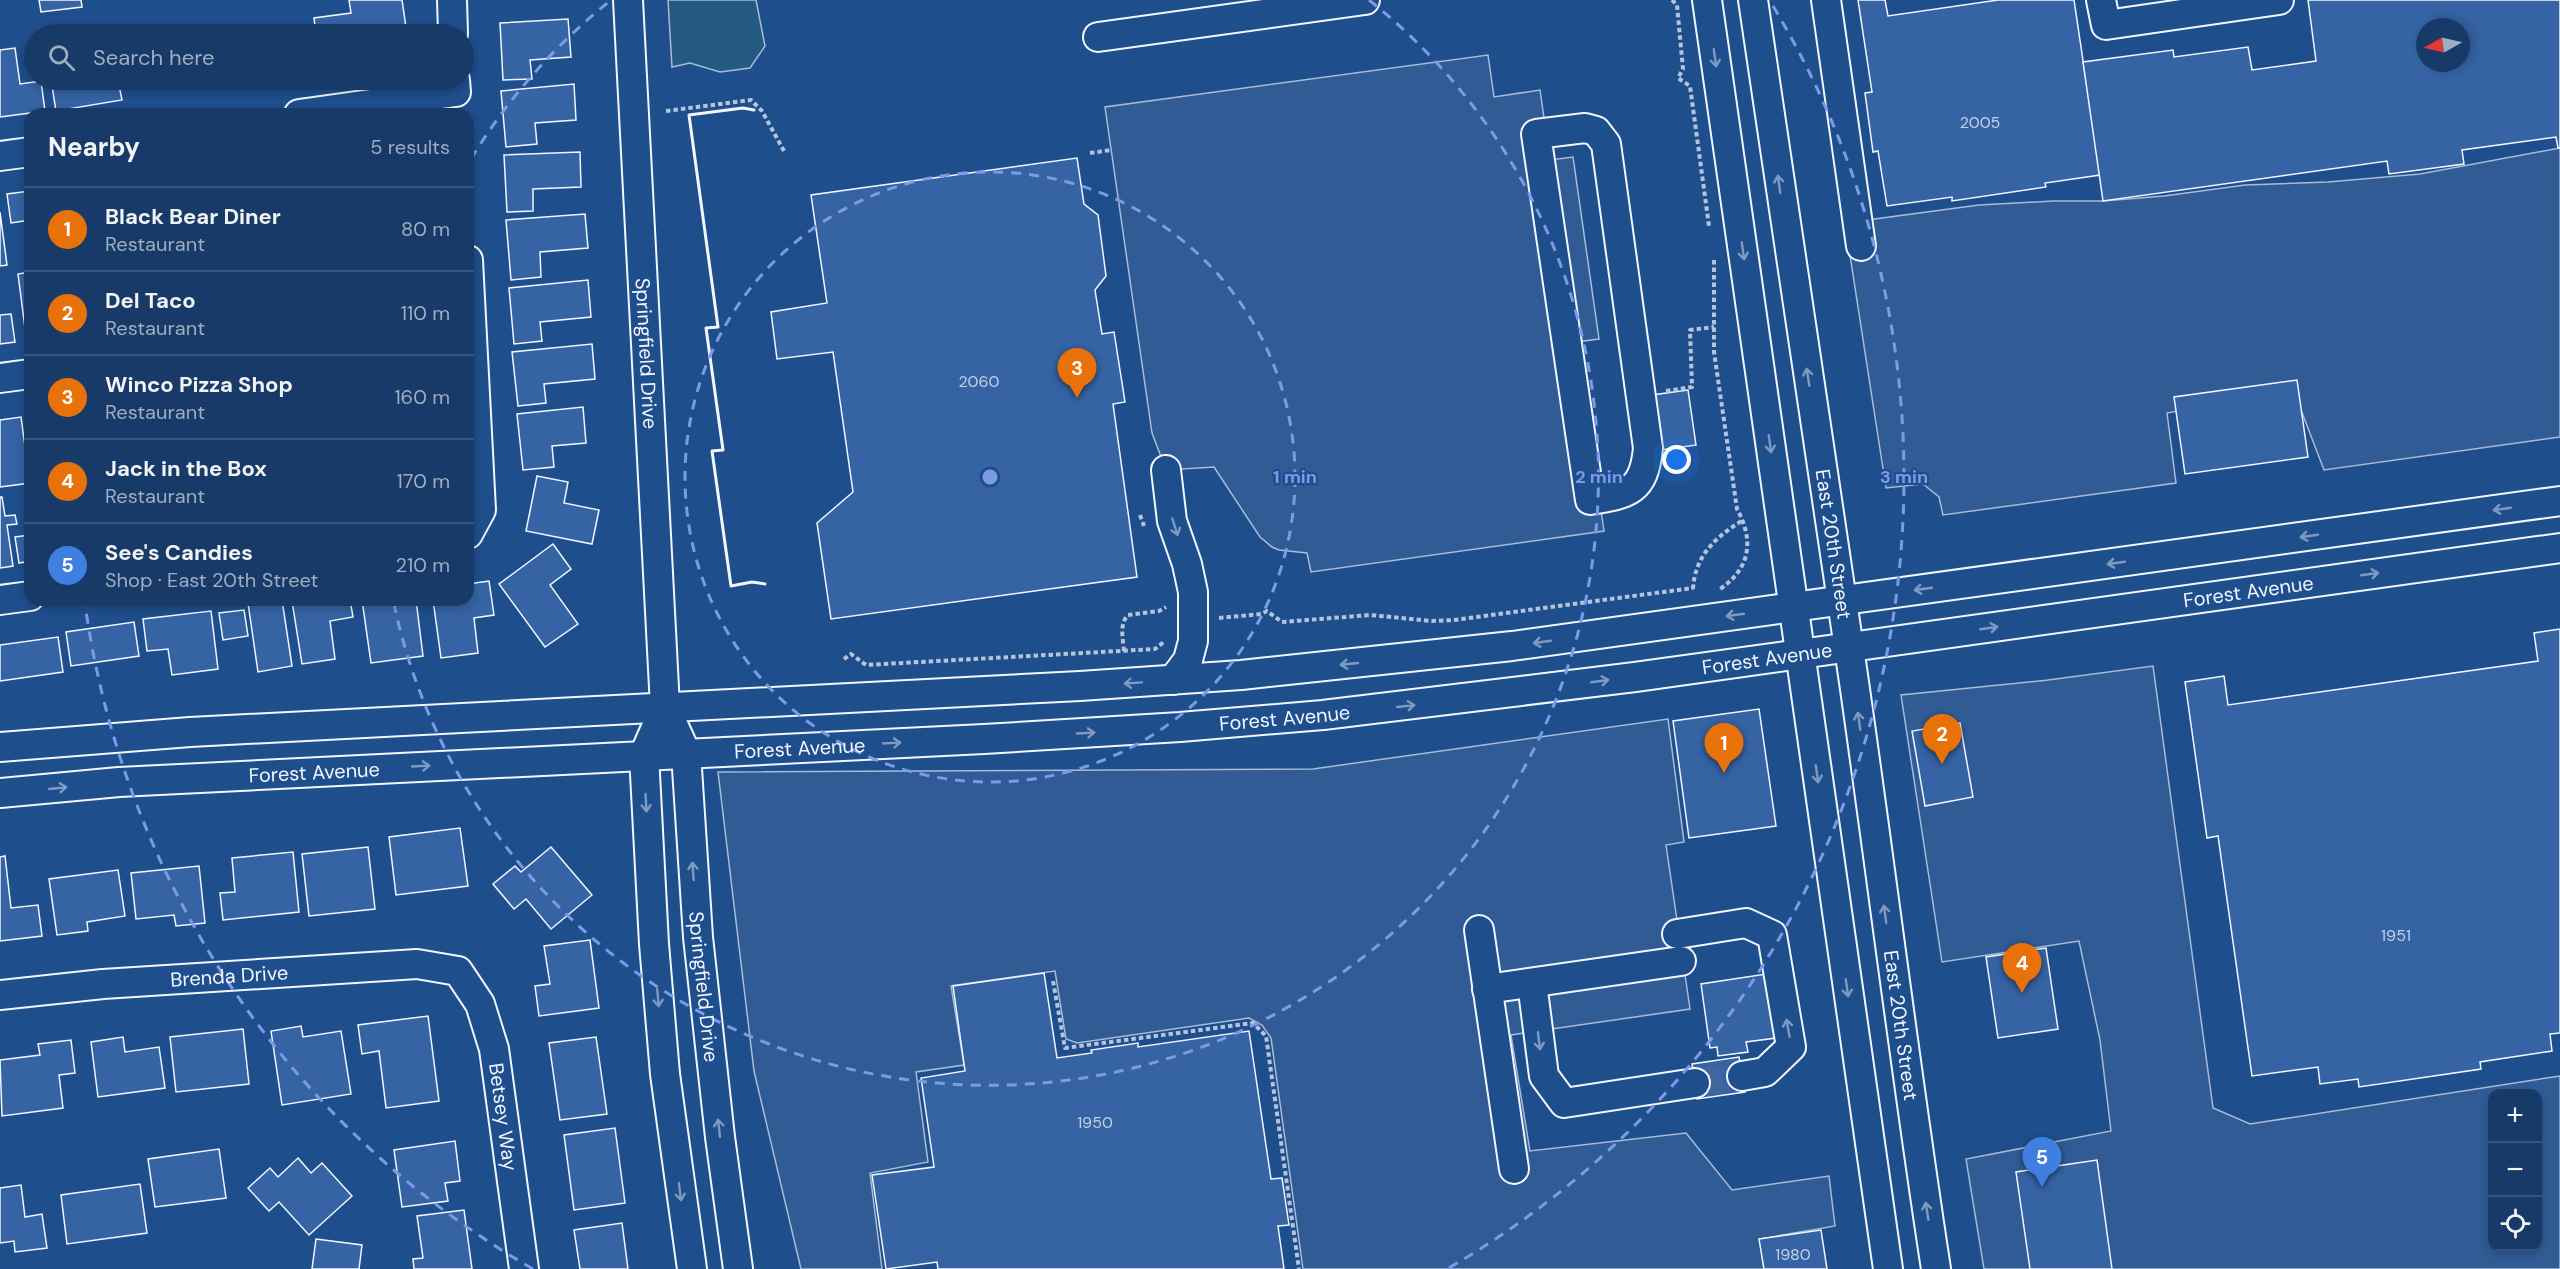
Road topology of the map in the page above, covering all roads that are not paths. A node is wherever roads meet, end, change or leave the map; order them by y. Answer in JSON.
{"nodes":[{"id":1,"x":452,"y":0,"type":"edge"},
{"id":2,"x":628,"y":0,"type":"edge"},
{"id":3,"x":1365,"y":0,"type":"edge"},
{"id":4,"x":1707,"y":0,"type":"edge"},
{"id":5,"x":1753,"y":0,"type":"edge"},
{"id":6,"x":1826,"y":0,"type":"edge"},
{"id":7,"x":2101,"y":0,"type":"edge"},
{"id":8,"x":2279,"y":0,"type":"edge"},
{"id":9,"x":453,"y":24,"type":"edge"},
{"id":10,"x":1098,"y":36,"type":"dead end"},
{"id":11,"x":456,"y":95,"type":"edge"},
{"id":12,"x":349,"y":108,"type":"edge"},
{"id":13,"x":24,"y":153,"type":"edge"},
{"id":14,"x":0,"y":156,"type":"edge"},
{"id":15,"x":1861,"y":246,"type":"dead end"},
{"id":16,"x":24,"y":375,"type":"edge"},
{"id":17,"x":0,"y":378,"type":"edge"},
{"id":18,"x":474,"y":394,"type":"edge"},
{"id":19,"x":1641,"y":394,"type":"joint"},
{"id":20,"x":1166,"y":470,"type":"dead end"},
{"id":21,"x":2560,"y":501,"type":"edge"},
{"id":22,"x":474,"y":523,"type":"edge"},
{"id":23,"x":2560,"y":548,"type":"edge"},
{"id":24,"x":24,"y":597,"type":"edge"},
{"id":25,"x":0,"y":600,"type":"edge"},
{"id":26,"x":1842,"y":601,"type":"junction"},
{"id":27,"x":1793,"y":607,"type":"junction"},
{"id":28,"x":1848,"y":647,"type":"junction"},
{"id":29,"x":1800,"y":654,"type":"junction"},
{"id":30,"x":1173,"y":680,"type":"junction"},
{"id":31,"x":665,"y":707,"type":"junction"},
{"id":32,"x":0,"y":747,"type":"edge"},
{"id":33,"x":686,"y":753,"type":"junction"},
{"id":34,"x":644,"y":755,"type":"junction"},
{"id":35,"x":0,"y":793,"type":"edge"},
{"id":36,"x":1479,"y":930,"type":"dead end"},
{"id":37,"x":1677,"y":934,"type":"dead end"},
{"id":38,"x":1682,"y":961,"type":"dead end"},
{"id":39,"x":458,"y":971,"type":"joint"},
{"id":40,"x":1532,"y":983,"type":"junction"},
{"id":41,"x":1487,"y":989,"type":"junction"},
{"id":42,"x":0,"y":995,"type":"edge"},
{"id":43,"x":1742,"y":1076,"type":"tunnel mouth"},
{"id":44,"x":1695,"y":1083,"type":"tunnel mouth"},
{"id":45,"x":1910,"y":1101,"type":"junction"},
{"id":46,"x":1864,"y":1107,"type":"junction"},
{"id":47,"x":1915,"y":1131,"type":"junction"},
{"id":48,"x":1870,"y":1140,"type":"junction"},
{"id":49,"x":1514,"y":1169,"type":"dead end"},
{"id":50,"x":524,"y":1269,"type":"edge"},
{"id":51,"x":692,"y":1269,"type":"edge"},
{"id":52,"x":738,"y":1269,"type":"edge"},
{"id":53,"x":1888,"y":1269,"type":"edge"},
{"id":54,"x":1936,"y":1269,"type":"edge"}],
"edges":[{"from":1,"to":9,"type":"street"},
{"from":2,"to":31,"type":"street","name":"Springfield Drive"},
{"from":3,"to":10,"type":"street"},
{"from":4,"to":27,"type":"street","one_way":true},
{"from":26,"to":5,"type":"street","name":"East 20th Street","one_way":true},
{"from":6,"to":15,"type":"street"},
{"from":7,"to":8,"type":"street"},
{"from":11,"to":12,"type":"street"},
{"from":13,"to":14,"type":"street"},
{"from":16,"to":17,"type":"street"},
{"from":18,"to":22,"type":"street"},
{"from":19,"to":19,"type":"street"},
{"from":20,"to":30,"type":"street","one_way":true},
{"from":21,"to":26,"type":"street","one_way":true},
{"from":28,"to":23,"type":"street","name":"Forest Avenue","one_way":true},
{"from":24,"to":25,"type":"street"},
{"from":26,"to":27,"type":"street"},
{"from":26,"to":28,"type":"street","name":"East 20th Street"},
{"from":27,"to":29,"type":"street"},
{"from":27,"to":30,"type":"street","one_way":true},
{"from":28,"to":29,"type":"street","name":"Forest Avenue"},
{"from":45,"to":28,"type":"street","name":"East 20th Street","one_way":true},
{"from":33,"to":29,"type":"street","name":"Forest Avenue","one_way":true},
{"from":29,"to":46,"type":"street","one_way":true},
{"from":30,"to":31,"type":"street","one_way":true},
{"from":31,"to":32,"type":"street"},
{"from":31,"to":33,"type":"street","name":"Springfield Drive"},
{"from":31,"to":34,"type":"street","name":"Springfield Drive"},
{"from":33,"to":34,"type":"street","name":"Forest Avenue"},
{"from":52,"to":33,"type":"street","name":"Springfield Drive","one_way":true},
{"from":35,"to":34,"type":"street","name":"Forest Avenue","one_way":true},
{"from":34,"to":51,"type":"street","name":"Springfield Drive","one_way":true},
{"from":36,"to":41,"type":"street"},
{"from":43,"to":37,"type":"street","one_way":true},
{"from":38,"to":40,"type":"street"},
{"from":39,"to":42,"type":"street","name":"Brenda Drive"},
{"from":39,"to":50,"type":"street","name":"Betsey Way"},
{"from":40,"to":41,"type":"street"},
{"from":40,"to":44,"type":"street","one_way":true},
{"from":41,"to":49,"type":"street"},
{"from":45,"to":46,"type":"street"},
{"from":45,"to":47,"type":"street","name":"East 20th Street"},
{"from":46,"to":48,"type":"street"},
{"from":47,"to":48,"type":"street"},
{"from":54,"to":47,"type":"street","name":"East 20th Street","one_way":true},
{"from":48,"to":53,"type":"street"}]}
